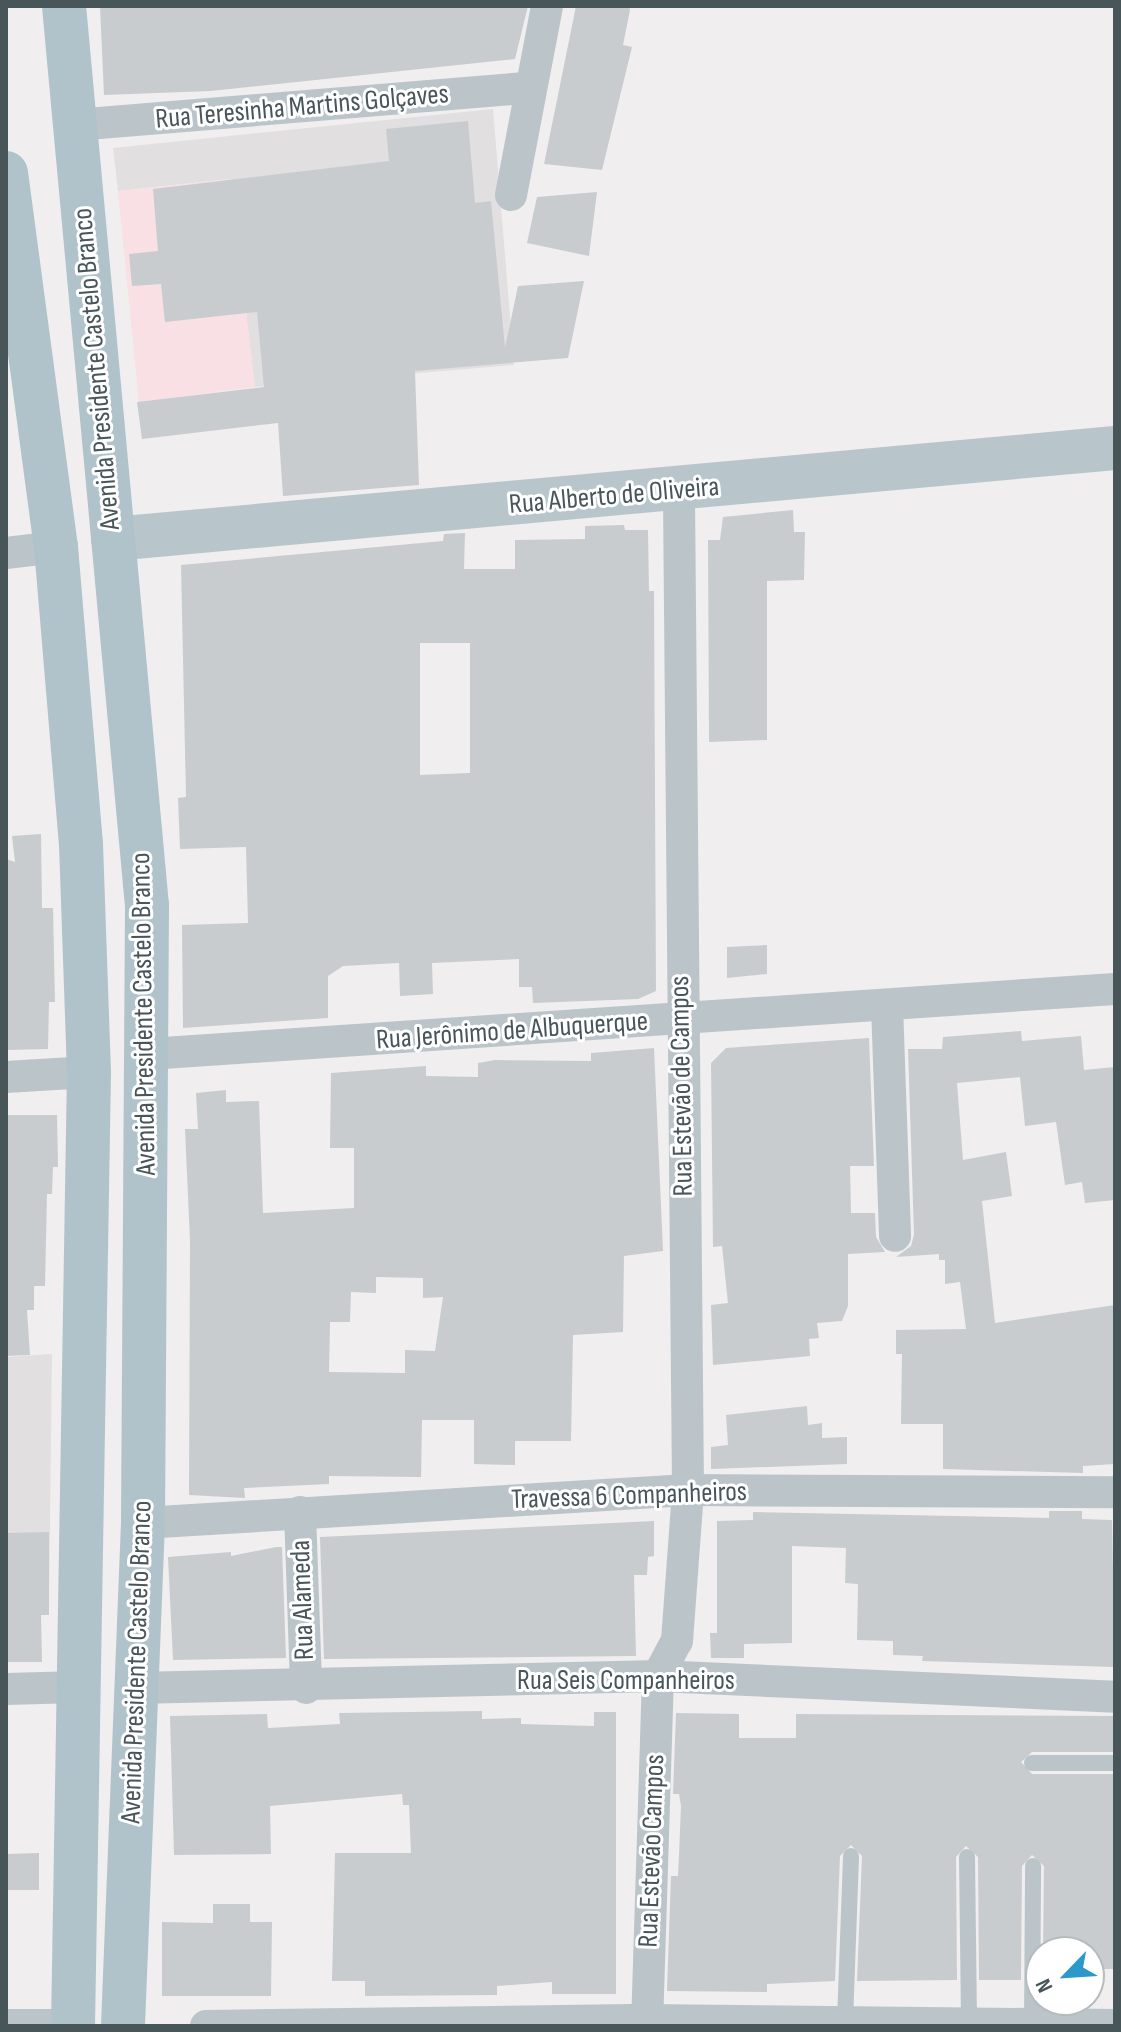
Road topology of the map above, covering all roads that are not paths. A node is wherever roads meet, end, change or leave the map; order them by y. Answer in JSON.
{"nodes":[{"id":1,"x":64,"y":6,"type":"edge"},
{"id":2,"x":547,"y":6,"type":"edge"},
{"id":3,"x":529,"y":88,"type":"junction"},
{"id":4,"x":75,"y":125,"type":"junction"},
{"id":5,"x":6,"y":173,"type":"edge"},
{"id":6,"x":511,"y":195,"type":"dead end"},
{"id":7,"x":1115,"y":448,"type":"edge"},
{"id":8,"x":679,"y":490,"type":"junction"},
{"id":9,"x":113,"y":539,"type":"junction"},
{"id":10,"x":56,"y":547,"type":"junction"},
{"id":11,"x":6,"y":553,"type":"edge"},
{"id":12,"x":1115,"y":989,"type":"edge"},
{"id":13,"x":887,"y":1005,"type":"junction"},
{"id":14,"x":680,"y":1020,"type":"junction"},
{"id":15,"x":148,"y":1054,"type":"junction"},
{"id":16,"x":89,"y":1072,"type":"junction"},
{"id":17,"x":6,"y":1077,"type":"edge"},
{"id":18,"x":895,"y":1236,"type":"dead end"},
{"id":19,"x":688,"y":1490,"type":"junction"},
{"id":20,"x":1115,"y":1492,"type":"edge"},
{"id":21,"x":300,"y":1512,"type":"junction"},
{"id":22,"x":143,"y":1523,"type":"junction"},
{"id":23,"x":658,"y":1676,"type":"junction"},
{"id":24,"x":79,"y":1687,"type":"junction"},
{"id":25,"x":136,"y":1688,"type":"junction"},
{"id":26,"x":306,"y":1688,"type":"junction"},
{"id":27,"x":6,"y":1689,"type":"edge"},
{"id":28,"x":1115,"y":1697,"type":"edge"},
{"id":29,"x":1032,"y":1763,"type":"dead end"},
{"id":30,"x":1115,"y":1763,"type":"edge"},
{"id":31,"x":851,"y":1856,"type":"dead end"},
{"id":32,"x":967,"y":1857,"type":"dead end"},
{"id":33,"x":1033,"y":1866,"type":"dead end"},
{"id":34,"x":845,"y":2021,"type":"junction"},
{"id":35,"x":647,"y":2023,"type":"edge"},
{"id":36,"x":969,"y":2024,"type":"edge"},
{"id":37,"x":1032,"y":2024,"type":"junction"},
{"id":38,"x":6,"y":2025,"type":"edge"},
{"id":39,"x":1115,"y":2025,"type":"edge"},
{"id":40,"x":73,"y":2026,"type":"edge"},
{"id":41,"x":123,"y":2026,"type":"edge"},
{"id":42,"x":206,"y":2026,"type":"edge"}],
"edges":[{"from":1,"to":4,"type":"main road","name":"Avenida Presidente Castelo Branco"},
{"from":2,"to":3,"type":"street"},
{"from":3,"to":4,"type":"street","name":"Rua Teresinha Martins Golçaves"},
{"from":3,"to":6,"type":"street"},
{"from":4,"to":9,"type":"main road","name":"Avenida Presidente Castelo Branco"},
{"from":5,"to":10,"type":"main road","name":"Avenida Presidente Castelo Branco"},
{"from":7,"to":8,"type":"street","name":"Rua Alberto de Oliveira"},
{"from":8,"to":9,"type":"street","name":"Rua Alberto de Oliveira"},
{"from":8,"to":14,"type":"street","name":"Rua Estevão de Campos"},
{"from":9,"to":15,"type":"main road","name":"Avenida Presidente Castelo Branco"},
{"from":10,"to":11,"type":"street"},
{"from":10,"to":16,"type":"main road","name":"Avenida Presidente Castelo Branco"},
{"from":12,"to":13,"type":"street","name":"Rua Jerônimo de Albuquerque"},
{"from":13,"to":14,"type":"street","name":"Rua Jerônimo de Albuquerque"},
{"from":13,"to":18,"type":"street"},
{"from":14,"to":15,"type":"street","name":"Rua Jerônimo de Albuquerque"},
{"from":14,"to":19,"type":"street","name":"Rua Estevão de Campos"},
{"from":15,"to":22,"type":"main road","name":"Avenida Presidente Castelo Branco"},
{"from":16,"to":17,"type":"street"},
{"from":16,"to":24,"type":"main road","name":"Avenida Presidente Castelo Branco"},
{"from":19,"to":20,"type":"street","name":"Travessa 6 Companheiros"},
{"from":19,"to":21,"type":"street","name":"Travessa 6 Companheiros"},
{"from":19,"to":23,"type":"street","name":"Rua Estevão de Campos"},
{"from":21,"to":22,"type":"street","name":"Travessa 6 Companheiros"},
{"from":21,"to":26,"type":"street","name":"Rua Alameda"},
{"from":22,"to":25,"type":"main road","name":"Avenida Presidente Castelo Branco"},
{"from":23,"to":26,"type":"street","name":"Rua Seis Companheiros"},
{"from":23,"to":28,"type":"street","name":"Rua Seis Companheiros"},
{"from":23,"to":35,"type":"street","name":"Rua Estevão Campos"},
{"from":24,"to":27,"type":"street"},
{"from":24,"to":40,"type":"main road","name":"Avenida Presidente Castelo Branco"},
{"from":25,"to":26,"type":"street","name":"Rua Seis Companheiros"},
{"from":25,"to":41,"type":"main road","name":"Avenida Presidente Castelo Branco"},
{"from":29,"to":30,"type":"lane"},
{"from":31,"to":34,"type":"lane"},
{"from":32,"to":36,"type":"lane"},
{"from":33,"to":37,"type":"lane"},
{"from":34,"to":35,"type":"street"},
{"from":34,"to":36,"type":"street"},
{"from":35,"to":42,"type":"street"},
{"from":36,"to":37,"type":"street"},
{"from":37,"to":39,"type":"street"},
{"from":38,"to":40,"type":"street"}]}
